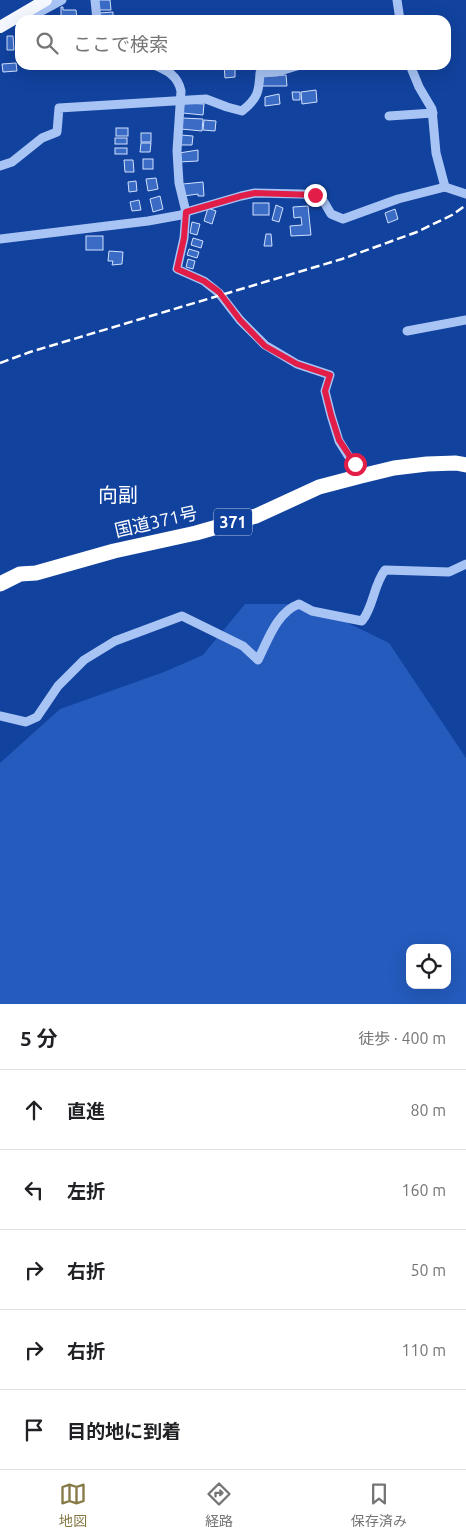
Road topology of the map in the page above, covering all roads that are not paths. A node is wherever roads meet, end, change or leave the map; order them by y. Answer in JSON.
{"nodes":[{"id":1,"x":46,"y":0,"type":"edge"},
{"id":2,"x":62,"y":0,"type":"edge"},
{"id":3,"x":95,"y":0,"type":"edge"},
{"id":4,"x":398,"y":0,"type":"edge"},
{"id":5,"x":20,"y":15,"type":"edge"},
{"id":6,"x":34,"y":15,"type":"edge"},
{"id":7,"x":96,"y":15,"type":"edge"},
{"id":8,"x":400,"y":15,"type":"edge"},
{"id":9,"x":15,"y":18,"type":"edge"},
{"id":10,"x":15,"y":25,"type":"edge"},
{"id":11,"x":0,"y":27,"type":"edge"},
{"id":12,"x":0,"y":32,"type":"edge"},
{"id":13,"x":167,"y":70,"type":"edge"},
{"id":14,"x":284,"y":70,"type":"edge"},
{"id":15,"x":412,"y":70,"type":"edge"},
{"id":16,"x":181,"y":100,"type":"junction"},
{"id":17,"x":433,"y":113,"type":"junction"},
{"id":18,"x":389,"y":116,"type":"dead end"},
{"id":19,"x":0,"y":166,"type":"edge"},
{"id":20,"x":445,"y":187,"type":"junction"},
{"id":21,"x":466,"y":194,"type":"edge"},
{"id":22,"x":186,"y":212,"type":"junction"},
{"id":23,"x":0,"y":239,"type":"edge"},
{"id":24,"x":466,"y":320,"type":"edge"},
{"id":25,"x":407,"y":331,"type":"dead end"},
{"id":26,"x":466,"y":464,"type":"edge"},
{"id":27,"x":361,"y":476,"type":"junction"},
{"id":28,"x":466,"y":564,"type":"edge"},
{"id":29,"x":0,"y":584,"type":"edge"},
{"id":30,"x":0,"y":716,"type":"edge"}],
"edges":[{"from":1,"to":5,"type":"main road"},
{"from":2,"to":6,"type":"street"},
{"from":3,"to":7,"type":"street"},
{"from":4,"to":8,"type":"street"},
{"from":9,"to":11,"type":"main road"},
{"from":10,"to":12,"type":"street"},
{"from":13,"to":16,"type":"street"},
{"from":14,"to":16,"type":"street"},
{"from":15,"to":17,"type":"street"},
{"from":16,"to":19,"type":"street"},
{"from":16,"to":22,"type":"street"},
{"from":17,"to":18,"type":"street"},
{"from":17,"to":20,"type":"street"},
{"from":20,"to":21,"type":"street"},
{"from":20,"to":22,"type":"street"},
{"from":22,"to":23,"type":"street"},
{"from":22,"to":27,"type":"street"},
{"from":24,"to":25,"type":"street"},
{"from":26,"to":27,"type":"highway","name":"国道371号","number":"371"},
{"from":27,"to":29,"type":"highway","name":"国道371号","number":"371"},
{"from":28,"to":30,"type":"street"}]}
